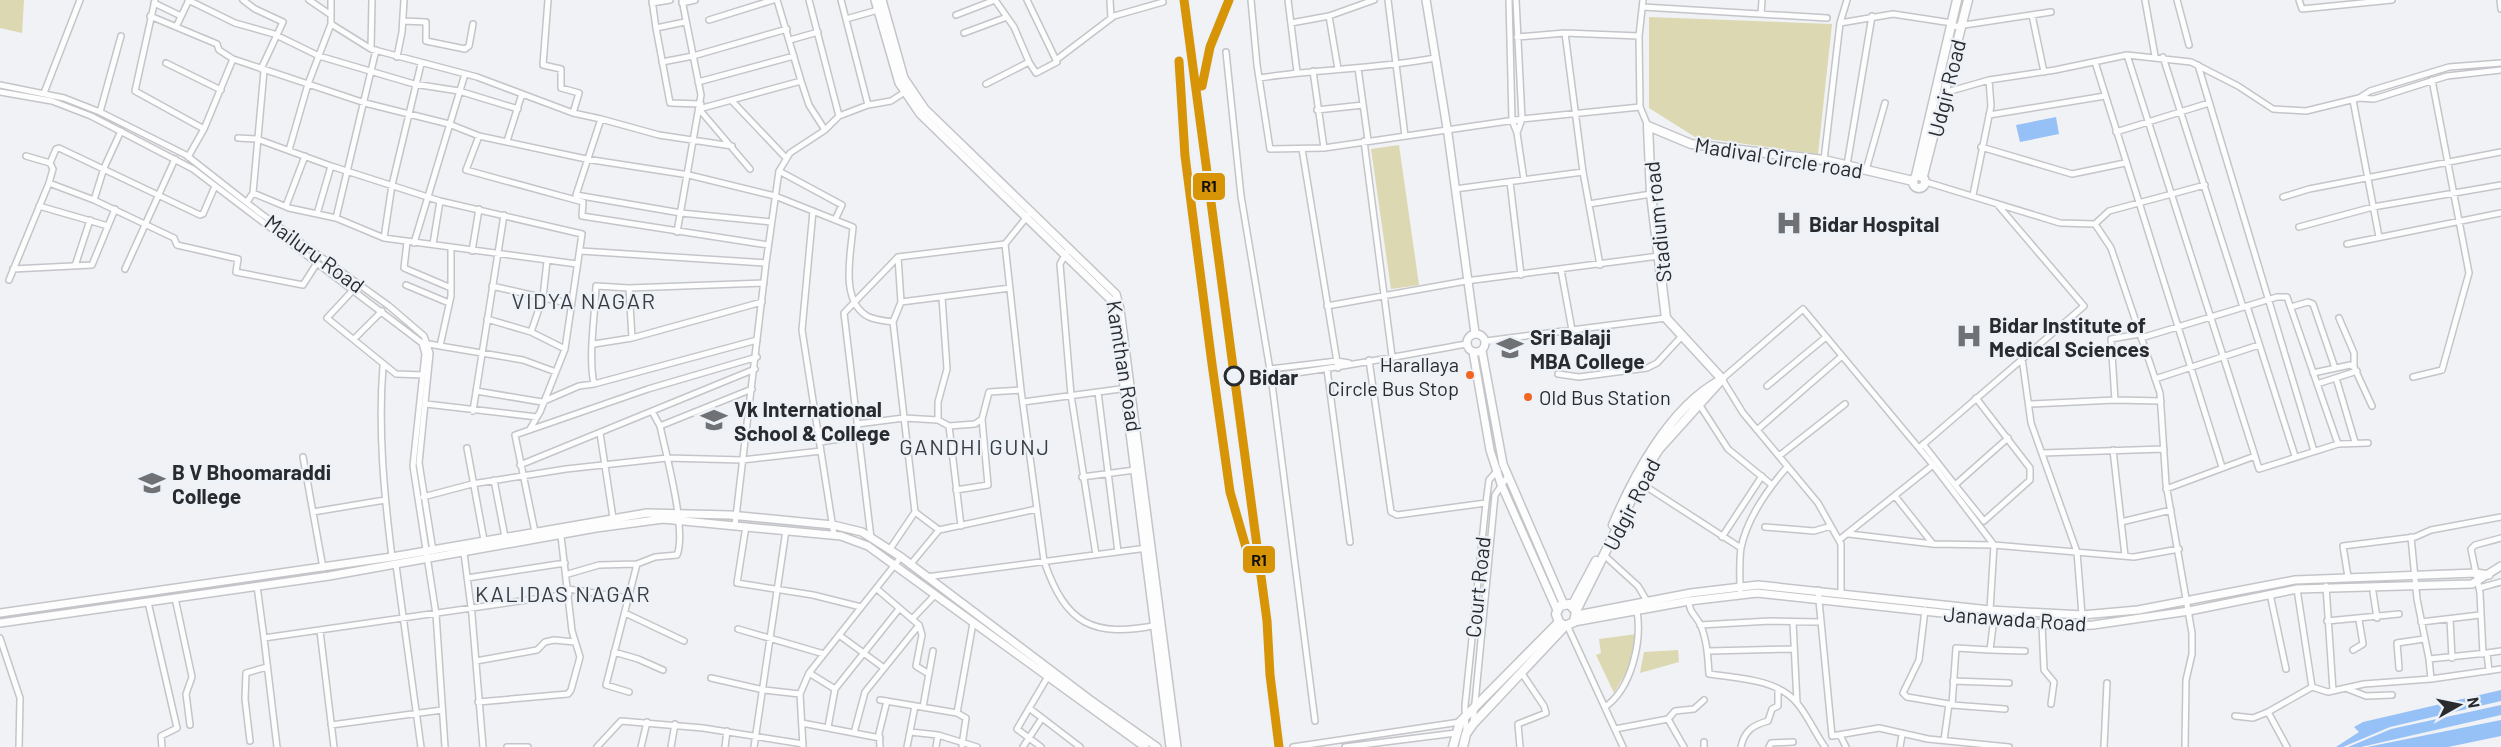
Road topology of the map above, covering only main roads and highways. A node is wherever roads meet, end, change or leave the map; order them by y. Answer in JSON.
{"nodes":[{"id":1,"x":1426,"y":0,"type":"edge"},
{"id":2,"x":1958,"y":0,"type":"edge"},
{"id":3,"x":1968,"y":0,"type":"edge"},
{"id":4,"x":880,"y":2,"type":"edge"},
{"id":5,"x":1648,"y":126,"type":"joint"},
{"id":6,"x":1919,"y":179,"type":"junction"},
{"id":7,"x":1475,"y":333,"type":"junction"},
{"id":8,"x":1482,"y":351,"type":"junction"},
{"id":9,"x":1473,"y":352,"type":"junction"},
{"id":10,"x":1722,"y":379,"type":"junction"},
{"id":11,"x":1126,"y":389,"type":"junction"},
{"id":12,"x":678,"y":516,"type":"junction"},
{"id":13,"x":1147,"y":548,"type":"junction"},
{"id":14,"x":2501,"y":566,"type":"edge"},
{"id":15,"x":2489,"y":575,"type":"junction"},
{"id":16,"x":1740,"y":590,"type":"junction"},
{"id":17,"x":0,"y":613,"type":"edge"},
{"id":18,"x":1568,"y":616,"type":"junction"},
{"id":19,"x":0,"y":623,"type":"edge"},
{"id":20,"x":1156,"y":625,"type":"junction"},
{"id":21,"x":1145,"y":747,"type":"edge"},
{"id":22,"x":1157,"y":747,"type":"edge"},
{"id":23,"x":1170,"y":747,"type":"edge"},
{"id":24,"x":1177,"y":747,"type":"edge"},
{"id":25,"x":1453,"y":747,"type":"edge"},
{"id":26,"x":1463,"y":747,"type":"edge"}],
"edges":[{"from":1,"to":7,"type":"main road"},
{"from":2,"to":6,"type":"highway","name":"Udgir Road"},
{"from":3,"to":6,"type":"highway","name":"Udgir Road"},
{"from":4,"to":11,"type":"main road","name":"Kamthan Road"},
{"from":5,"to":6,"type":"highway","name":"Madival Circle road"},
{"from":5,"to":10,"type":"highway","name":"Stadium road"},
{"from":7,"to":8,"type":"main road"},
{"from":7,"to":9,"type":"main road"},
{"from":8,"to":9,"type":"main road"},
{"from":8,"to":18,"type":"main road"},
{"from":9,"to":18,"type":"main road"},
{"from":10,"to":18,"type":"highway","name":"Udgir Road"},
{"from":10,"to":18,"type":"highway","name":"Udgir Road"},
{"from":11,"to":13,"type":"main road","name":"Kamthan Road"},
{"from":11,"to":13,"type":"main road","name":"Kamthan Road"},
{"from":12,"to":17,"type":"main road"},
{"from":12,"to":19,"type":"main road"},
{"from":12,"to":21,"type":"main road"},
{"from":12,"to":22,"type":"main road"},
{"from":13,"to":20,"type":"main road","name":"Kamthan Road"},
{"from":14,"to":15,"type":"main road","name":"Janawada Road"},
{"from":15,"to":16,"type":"main road","name":"Janawada Road"},
{"from":15,"to":16,"type":"main road","name":"Janawada Road"},
{"from":16,"to":18,"type":"main road","name":"Janawada Road"},
{"from":16,"to":18,"type":"main road","name":"Janawada Road"},
{"from":18,"to":25,"type":"highway","name":"Udgir Road"},
{"from":18,"to":26,"type":"highway","name":"Udgir Road"},
{"from":20,"to":23,"type":"main road","name":"Kamthan Road"},
{"from":20,"to":24,"type":"main road","name":"Kamthan Road"}]}
